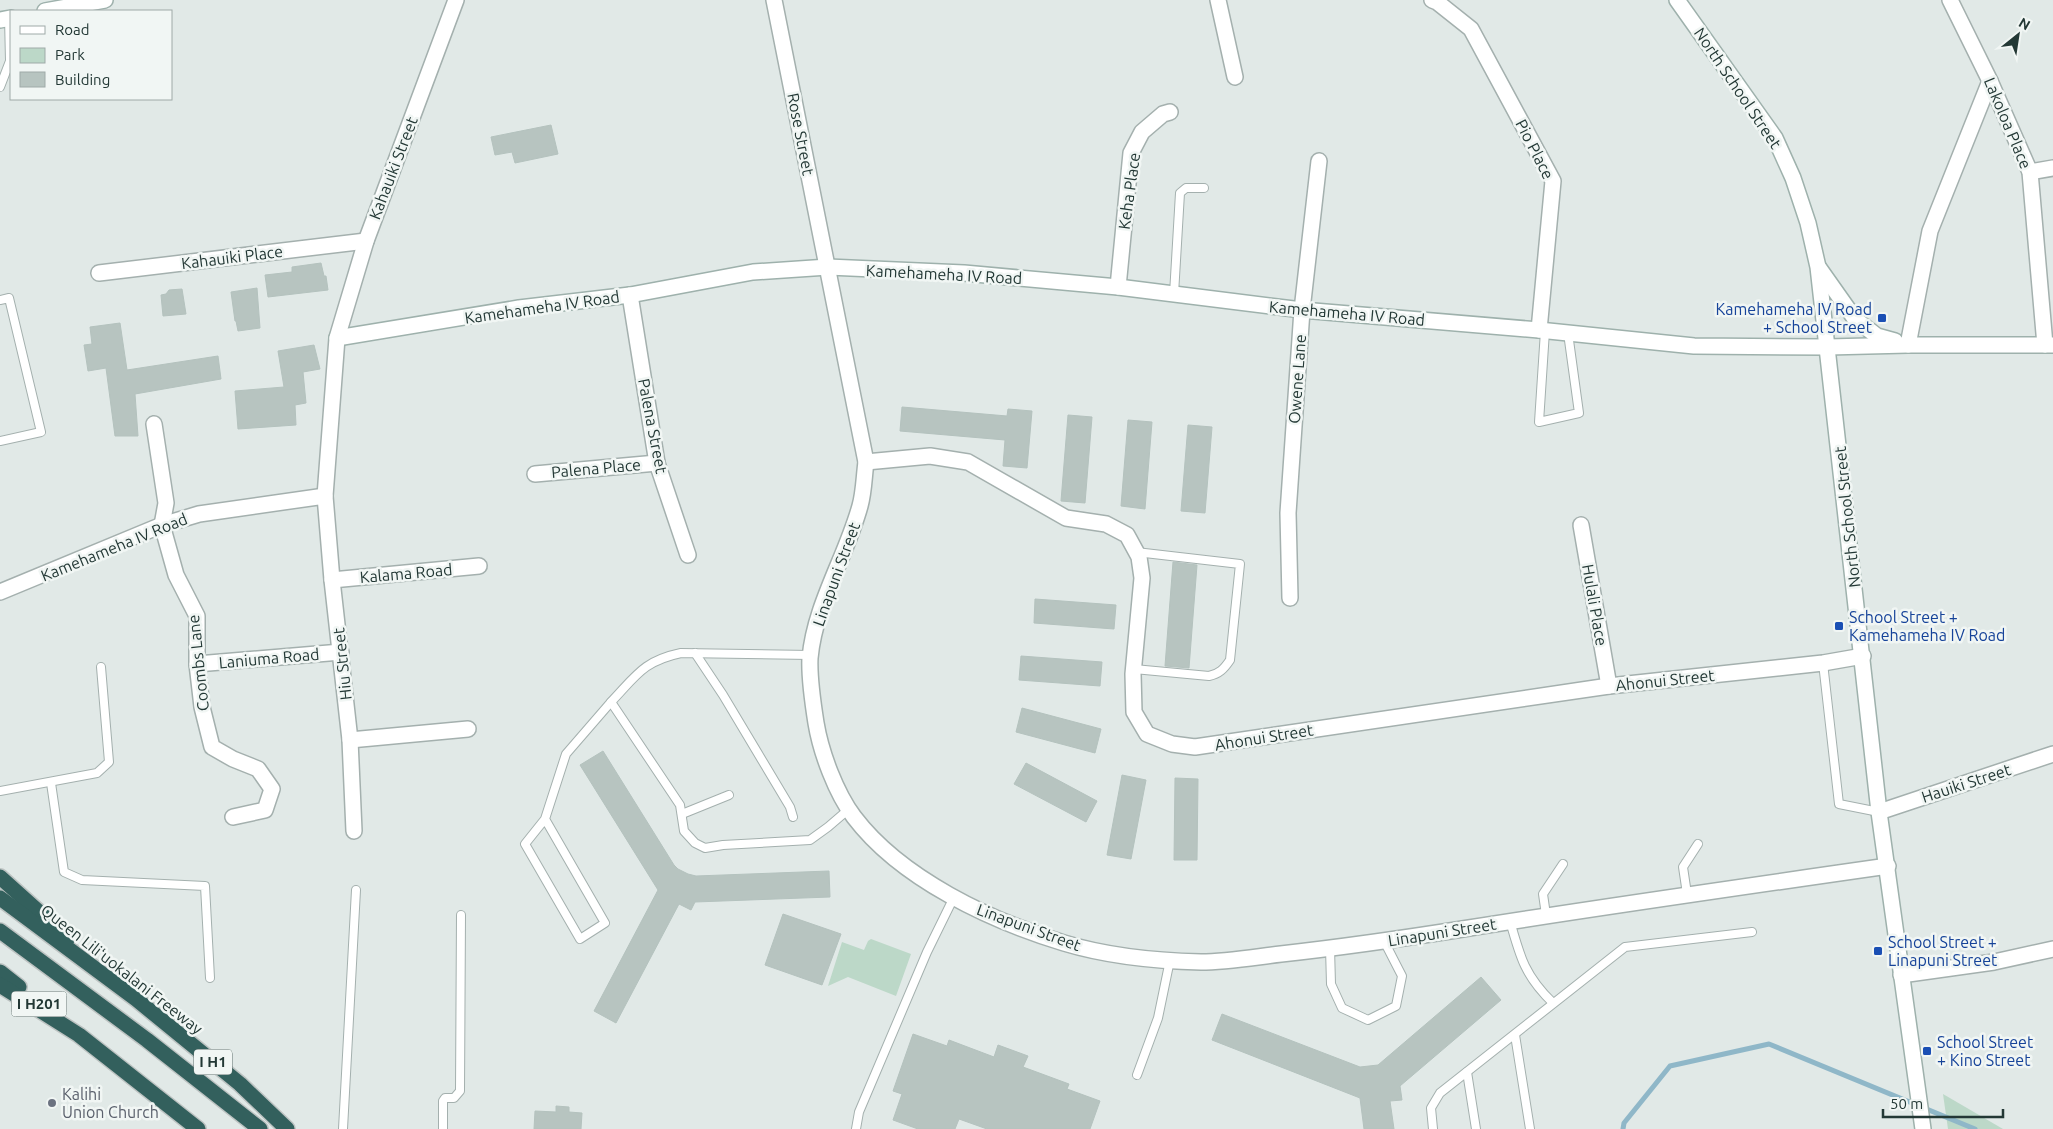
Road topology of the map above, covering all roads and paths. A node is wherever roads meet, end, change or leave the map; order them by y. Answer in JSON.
{"nodes":[{"id":1,"x":105,"y":0,"type":"edge"},
{"id":2,"x":456,"y":0,"type":"edge"},
{"id":3,"x":774,"y":0,"type":"edge"},
{"id":4,"x":1218,"y":0,"type":"edge"},
{"id":5,"x":1432,"y":0,"type":"edge"},
{"id":6,"x":1677,"y":0,"type":"edge"},
{"id":7,"x":1950,"y":0,"type":"edge"},
{"id":8,"x":50,"y":10,"type":"edge"},
{"id":9,"x":7,"y":19,"type":"edge"},
{"id":10,"x":9,"y":49,"type":"junction"},
{"id":11,"x":0,"y":51,"type":"edge"},
{"id":12,"x":1235,"y":77,"type":"dead end"},
{"id":13,"x":1990,"y":81,"type":"junction"},
{"id":14,"x":0,"y":87,"type":"edge"},
{"id":15,"x":1170,"y":112,"type":"dead end"},
{"id":16,"x":1318,"y":161,"type":"dead end"},
{"id":17,"x":2053,"y":168,"type":"edge"},
{"id":18,"x":2030,"y":172,"type":"junction"},
{"id":19,"x":1204,"y":188,"type":"dead end"},
{"id":20,"x":366,"y":241,"type":"junction"},
{"id":21,"x":1818,"y":267,"type":"junction"},
{"id":22,"x":828,"y":268,"type":"junction"},
{"id":23,"x":99,"y":274,"type":"dead end"},
{"id":24,"x":1118,"y":286,"type":"junction"},
{"id":25,"x":1174,"y":294,"type":"junction"},
{"id":26,"x":630,"y":295,"type":"junction"},
{"id":27,"x":0,"y":300,"type":"edge"},
{"id":28,"x":1302,"y":310,"type":"junction"},
{"id":29,"x":1542,"y":330,"type":"junction"},
{"id":30,"x":1568,"y":333,"type":"junction"},
{"id":31,"x":337,"y":338,"type":"junction"},
{"id":32,"x":1908,"y":344,"type":"junction"},
{"id":33,"x":2049,"y":345,"type":"edge"},
{"id":34,"x":1828,"y":347,"type":"junction"},
{"id":35,"x":154,"y":424,"type":"dead end"},
{"id":36,"x":0,"y":441,"type":"edge"},
{"id":37,"x":866,"y":462,"type":"junction"},
{"id":38,"x":657,"y":463,"type":"junction"},
{"id":39,"x":535,"y":474,"type":"dead end"},
{"id":40,"x":325,"y":496,"type":"junction"},
{"id":41,"x":162,"y":525,"type":"junction"},
{"id":42,"x":1581,"y":525,"type":"dead end"},
{"id":43,"x":1136,"y":552,"type":"junction"},
{"id":44,"x":688,"y":555,"type":"dead end"},
{"id":45,"x":479,"y":566,"type":"dead end"},
{"id":46,"x":332,"y":580,"type":"junction"},
{"id":47,"x":0,"y":592,"type":"edge"},
{"id":48,"x":1290,"y":598,"type":"dead end"},
{"id":49,"x":341,"y":652,"type":"junction"},
{"id":50,"x":695,"y":653,"type":"junction"},
{"id":51,"x":811,"y":655,"type":"junction"},
{"id":52,"x":1863,"y":656,"type":"junction"},
{"id":53,"x":1823,"y":663,"type":"junction"},
{"id":54,"x":197,"y":664,"type":"junction"},
{"id":55,"x":101,"y":667,"type":"dead end"},
{"id":56,"x":1134,"y":669,"type":"junction"},
{"id":57,"x":1609,"y":686,"type":"junction"},
{"id":58,"x":611,"y":702,"type":"junction"},
{"id":59,"x":468,"y":729,"type":"dead end"},
{"id":60,"x":350,"y":740,"type":"junction"},
{"id":61,"x":2053,"y":754,"type":"edge"},
{"id":62,"x":51,"y":783,"type":"junction"},
{"id":63,"x":0,"y":791,"type":"edge"},
{"id":64,"x":729,"y":796,"type":"dead end"},
{"id":65,"x":849,"y":809,"type":"junction"},
{"id":66,"x":1879,"y":812,"type":"junction"},
{"id":67,"x":682,"y":814,"type":"junction"},
{"id":68,"x":233,"y":817,"type":"dead end"},
{"id":69,"x":793,"y":817,"type":"dead end"},
{"id":70,"x":545,"y":819,"type":"junction"},
{"id":71,"x":354,"y":831,"type":"dead end"},
{"id":72,"x":1698,"y":844,"type":"dead end"},
{"id":73,"x":1563,"y":864,"type":"dead end"},
{"id":74,"x":1888,"y":866,"type":"junction"},
{"id":75,"x":0,"y":877,"type":"edge"},
{"id":76,"x":356,"y":890,"type":"dead end"},
{"id":77,"x":1687,"y":894,"type":"junction"},
{"id":78,"x":954,"y":897,"type":"junction"},
{"id":79,"x":0,"y":898,"type":"edge"},
{"id":80,"x":461,"y":915,"type":"dead end"},
{"id":81,"x":1546,"y":915,"type":"junction"},
{"id":82,"x":1510,"y":921,"type":"junction"},
{"id":83,"x":0,"y":931,"type":"edge"},
{"id":84,"x":1752,"y":932,"type":"dead end"},
{"id":85,"x":1384,"y":941,"type":"junction"},
{"id":86,"x":1330,"y":948,"type":"junction"},
{"id":87,"x":2053,"y":949,"type":"edge"},
{"id":88,"x":1170,"y":960,"type":"junction"},
{"id":89,"x":0,"y":972,"type":"edge"},
{"id":90,"x":1901,"y":975,"type":"junction"},
{"id":91,"x":210,"y":978,"type":"dead end"},
{"id":92,"x":0,"y":985,"type":"edge"},
{"id":93,"x":136,"y":999,"type":"junction"},
{"id":94,"x":1553,"y":1003,"type":"junction"},
{"id":95,"x":79,"y":1035,"type":"junction"},
{"id":96,"x":1515,"y":1035,"type":"junction"},
{"id":97,"x":1466,"y":1072,"type":"junction"},
{"id":98,"x":1137,"y":1075,"type":"dead end"},
{"id":99,"x":198,"y":1129,"type":"edge"},
{"id":100,"x":260,"y":1129,"type":"edge"},
{"id":101,"x":287,"y":1129,"type":"edge"},
{"id":102,"x":343,"y":1129,"type":"edge"},
{"id":103,"x":443,"y":1129,"type":"edge"},
{"id":104,"x":856,"y":1129,"type":"edge"},
{"id":105,"x":1433,"y":1129,"type":"edge"},
{"id":106,"x":1476,"y":1129,"type":"edge"},
{"id":107,"x":1530,"y":1129,"type":"edge"},
{"id":108,"x":1923,"y":1129,"type":"edge"}],
"edges":[{"from":1,"to":8,"type":"street"},
{"from":2,"to":20,"type":"street","name":"Kahauiki Street"},
{"from":3,"to":22,"type":"street","name":"Rose Street"},
{"from":4,"to":12,"type":"street"},
{"from":5,"to":29,"type":"street","name":"Pio Place"},
{"from":6,"to":21,"type":"street","name":"North School Street"},
{"from":7,"to":13,"type":"street","name":"Lakoloa Place"},
{"from":9,"to":10,"type":"lane"},
{"from":10,"to":11,"type":"lane"},
{"from":10,"to":14,"type":"lane"},
{"from":13,"to":18,"type":"street","name":"Lakoloa Place"},
{"from":13,"to":32,"type":"street"},
{"from":15,"to":24,"type":"street","name":"Keha Place"},
{"from":16,"to":28,"type":"street","name":"Owene Lane"},
{"from":17,"to":18,"type":"street"},
{"from":18,"to":33,"type":"street","name":"Lakoloa Place"},
{"from":19,"to":25,"type":"lane"},
{"from":20,"to":23,"type":"street","name":"Kahauiki Place"},
{"from":20,"to":31,"type":"street","name":"Kahauiki Street"},
{"from":21,"to":32,"type":"street"},
{"from":21,"to":34,"type":"street","name":"North School Street"},
{"from":22,"to":24,"type":"street","name":"Kamehameha IV Road"},
{"from":22,"to":26,"type":"street","name":"Kamehameha IV Road"},
{"from":22,"to":37,"type":"street","name":"Linapuni Street"},
{"from":24,"to":25,"type":"street","name":"Kamehameha IV Road"},
{"from":25,"to":28,"type":"street","name":"Kamehameha IV Road"},
{"from":26,"to":31,"type":"street","name":"Kamehameha IV Road"},
{"from":26,"to":38,"type":"street","name":"Palena Street"},
{"from":27,"to":36,"type":"lane"},
{"from":28,"to":29,"type":"street","name":"Kamehameha IV Road"},
{"from":28,"to":48,"type":"street","name":"Owene Lane"},
{"from":29,"to":30,"type":"street","name":"Kamehameha IV Road"},
{"from":29,"to":30,"type":"lane"},
{"from":30,"to":34,"type":"street","name":"Kamehameha IV Road"},
{"from":31,"to":40,"type":"street"},
{"from":32,"to":33,"type":"street","name":"Kamehameha IV Road"},
{"from":32,"to":34,"type":"street","name":"Kamehameha IV Road"},
{"from":34,"to":52,"type":"street","name":"North School Street"},
{"from":35,"to":41,"type":"street","name":"Coombs Lane"},
{"from":37,"to":43,"type":"street","name":"Ahonui Street"},
{"from":37,"to":51,"type":"street","name":"Linapuni Street"},
{"from":38,"to":39,"type":"street","name":"Palena Place"},
{"from":38,"to":44,"type":"street","name":"Palena Street"},
{"from":40,"to":41,"type":"street","name":"Kamehameha IV Road"},
{"from":40,"to":46,"type":"street","name":"Hiu Street"},
{"from":41,"to":47,"type":"street","name":"Kamehameha IV Road"},
{"from":41,"to":54,"type":"street","name":"Coombs Lane"},
{"from":42,"to":57,"type":"street","name":"Hulali Place"},
{"from":43,"to":56,"type":"street","name":"Ahonui Street"},
{"from":43,"to":56,"type":"lane"},
{"from":45,"to":46,"type":"street","name":"Kalama Road"},
{"from":46,"to":49,"type":"street","name":"Hiu Street"},
{"from":49,"to":54,"type":"street","name":"Laniuma Road"},
{"from":49,"to":60,"type":"street","name":"Hiu Street"},
{"from":50,"to":51,"type":"lane"},
{"from":50,"to":58,"type":"lane"},
{"from":50,"to":69,"type":"lane"},
{"from":51,"to":65,"type":"street","name":"Linapuni Street"},
{"from":52,"to":53,"type":"street","name":"Ahonui Street"},
{"from":52,"to":66,"type":"street","name":"North School Street"},
{"from":53,"to":57,"type":"street","name":"Ahonui Street"},
{"from":53,"to":66,"type":"lane"},
{"from":54,"to":68,"type":"street","name":"Coombs Lane"},
{"from":55,"to":62,"type":"lane"},
{"from":56,"to":57,"type":"street","name":"Ahonui Street"},
{"from":58,"to":67,"type":"lane"},
{"from":58,"to":70,"type":"lane"},
{"from":59,"to":60,"type":"street"},
{"from":60,"to":71,"type":"street","name":"Hiu Street"},
{"from":61,"to":66,"type":"street","name":"Hauiki Street"},
{"from":62,"to":63,"type":"lane"},
{"from":62,"to":91,"type":"lane"},
{"from":64,"to":67,"type":"lane"},
{"from":65,"to":67,"type":"lane"},
{"from":65,"to":78,"type":"street","name":"Linapuni Street"},
{"from":66,"to":74,"type":"street","name":"North School Street"},
{"from":70,"to":70,"type":"lane"},
{"from":72,"to":77,"type":"lane"},
{"from":73,"to":81,"type":"lane"},
{"from":74,"to":77,"type":"street","name":"Linapuni Street"},
{"from":74,"to":90,"type":"street","name":"North School Street"},
{"from":75,"to":93,"type":"highway"},
{"from":76,"to":102,"type":"lane"},
{"from":77,"to":81,"type":"street","name":"Linapuni Street"},
{"from":78,"to":88,"type":"street","name":"Linapuni Street"},
{"from":78,"to":104,"type":"lane"},
{"from":79,"to":93,"type":"highway","name":"Queen Liliʻuokalani Freeway","number":"I H1"},
{"from":80,"to":103,"type":"lane"},
{"from":81,"to":82,"type":"street","name":"Linapuni Street"},
{"from":82,"to":85,"type":"street","name":"Linapuni Street"},
{"from":82,"to":94,"type":"lane"},
{"from":83,"to":100,"type":"highway"},
{"from":84,"to":94,"type":"lane"},
{"from":85,"to":86,"type":"street","name":"Linapuni Street"},
{"from":85,"to":86,"type":"lane"},
{"from":86,"to":88,"type":"street","name":"Linapuni Street"},
{"from":87,"to":90,"type":"street"},
{"from":88,"to":98,"type":"lane"},
{"from":89,"to":95,"type":"highway","number":"I H201"},
{"from":90,"to":108,"type":"street","name":"North School Street"},
{"from":92,"to":95,"type":"highway"},
{"from":93,"to":101,"type":"highway","name":"Queen Liliʻuokalani Freeway","number":"I H1"},
{"from":94,"to":96,"type":"lane"},
{"from":95,"to":99,"type":"highway"},
{"from":96,"to":97,"type":"lane"},
{"from":96,"to":107,"type":"lane"},
{"from":97,"to":105,"type":"lane"},
{"from":97,"to":106,"type":"lane"}]}
